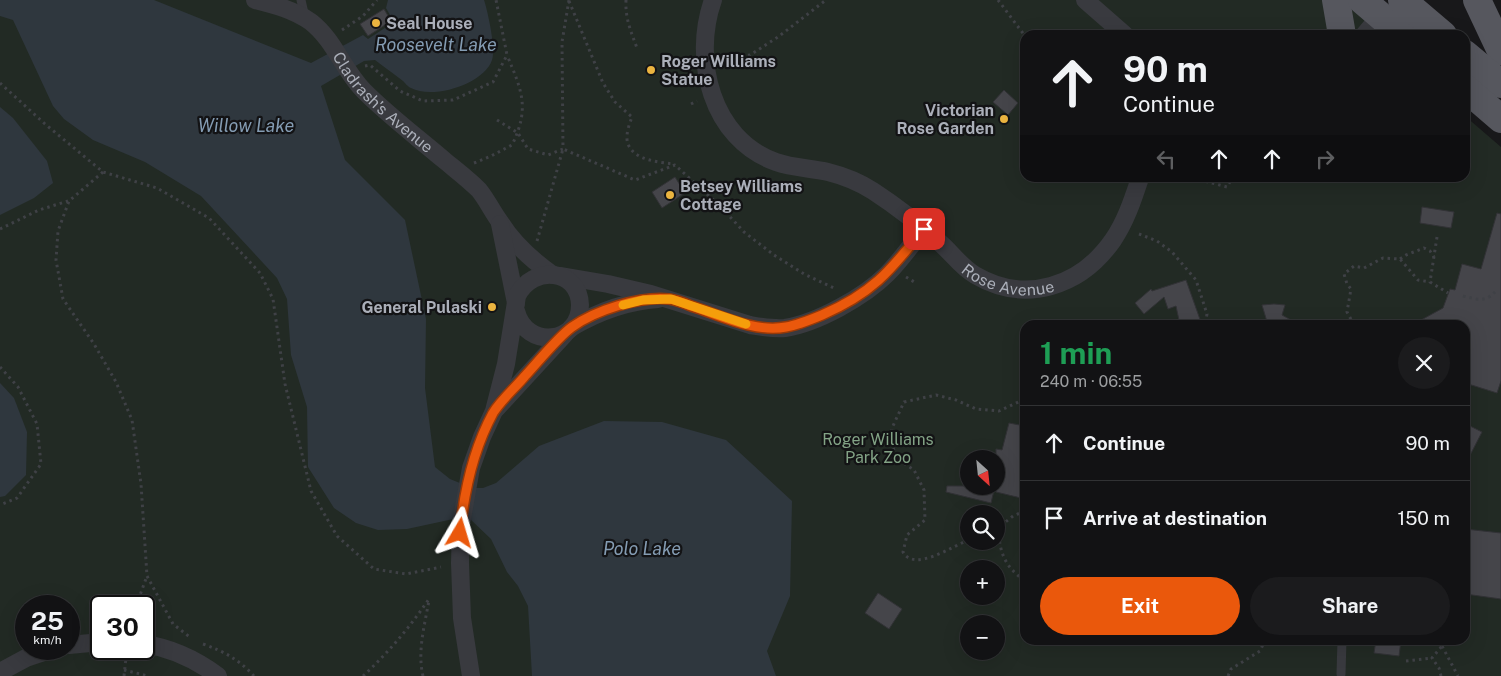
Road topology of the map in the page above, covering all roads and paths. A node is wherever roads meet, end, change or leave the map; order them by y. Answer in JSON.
{"nodes":[{"id":1,"x":255,"y":0,"type":"edge"},
{"id":2,"x":302,"y":0,"type":"edge"},
{"id":3,"x":377,"y":0,"type":"edge"},
{"id":4,"x":496,"y":0,"type":"edge"},
{"id":5,"x":569,"y":0,"type":"edge"},
{"id":6,"x":626,"y":0,"type":"edge"},
{"id":7,"x":713,"y":0,"type":"edge"},
{"id":8,"x":826,"y":0,"type":"edge"},
{"id":9,"x":998,"y":0,"type":"edge"},
{"id":10,"x":1085,"y":0,"type":"edge"},
{"id":11,"x":1336,"y":0,"type":"edge"},
{"id":12,"x":1402,"y":0,"type":"edge"},
{"id":13,"x":1477,"y":0,"type":"edge"},
{"id":14,"x":1375,"y":13,"type":"edge"},
{"id":15,"x":305,"y":18,"type":"junction"},
{"id":16,"x":1020,"y":30,"type":"edge"},
{"id":17,"x":1119,"y":30,"type":"edge"},
{"id":18,"x":1341,"y":30,"type":"edge"},
{"id":19,"x":1397,"y":30,"type":"edge"},
{"id":20,"x":1437,"y":30,"type":"edge"},
{"id":21,"x":336,"y":41,"type":"junction"},
{"id":22,"x":637,"y":48,"type":"dead end"},
{"id":23,"x":1501,"y":51,"type":"edge"},
{"id":24,"x":507,"y":55,"type":"junction"},
{"id":25,"x":1470,"y":58,"type":"edge"},
{"id":26,"x":722,"y":66,"type":"dead end"},
{"id":27,"x":355,"y":69,"type":"junction"},
{"id":28,"x":0,"y":83,"type":"edge"},
{"id":29,"x":1501,"y":84,"type":"edge"},
{"id":30,"x":711,"y":92,"type":"junction"},
{"id":31,"x":1470,"y":92,"type":"edge"},
{"id":32,"x":691,"y":104,"type":"dead end"},
{"id":33,"x":1501,"y":119,"type":"edge"},
{"id":34,"x":497,"y":120,"type":"dead end"},
{"id":35,"x":518,"y":133,"type":"junction"},
{"id":36,"x":563,"y":149,"type":"junction"},
{"id":37,"x":675,"y":165,"type":"junction"},
{"id":38,"x":457,"y":170,"type":"junction"},
{"id":39,"x":103,"y":172,"type":"junction"},
{"id":40,"x":1139,"y":182,"type":"edge"},
{"id":41,"x":1208,"y":182,"type":"edge"},
{"id":42,"x":1230,"y":182,"type":"edge"},
{"id":43,"x":69,"y":201,"type":"junction"},
{"id":44,"x":499,"y":222,"type":"junction"},
{"id":45,"x":0,"y":229,"type":"edge"},
{"id":46,"x":924,"y":229,"type":"junction"},
{"id":47,"x":1139,"y":234,"type":"dead end"},
{"id":48,"x":1437,"y":236,"type":"dead end"},
{"id":49,"x":536,"y":244,"type":"dead end"},
{"id":50,"x":1434,"y":257,"type":"junction"},
{"id":51,"x":1400,"y":259,"type":"junction"},
{"id":52,"x":555,"y":275,"type":"junction"},
{"id":53,"x":1430,"y":282,"type":"junction"},
{"id":54,"x":843,"y":292,"type":"dead end"},
{"id":55,"x":1495,"y":292,"type":"dead end"},
{"id":56,"x":1448,"y":293,"type":"dead end"},
{"id":57,"x":1463,"y":296,"type":"dead end"},
{"id":58,"x":671,"y":299,"type":"junction"},
{"id":59,"x":516,"y":307,"type":"junction"},
{"id":60,"x":1206,"y":320,"type":"edge"},
{"id":61,"x":1351,"y":320,"type":"edge"},
{"id":62,"x":569,"y":329,"type":"junction"},
{"id":63,"x":0,"y":367,"type":"edge"},
{"id":64,"x":1020,"y":401,"type":"edge"},
{"id":65,"x":494,"y":411,"type":"junction"},
{"id":66,"x":0,"y":505,"type":"edge"},
{"id":67,"x":1020,"y":513,"type":"edge"},
{"id":68,"x":1005,"y":522,"type":"edge"},
{"id":69,"x":960,"y":544,"type":"edge"},
{"id":70,"x":1001,"y":550,"type":"edge"},
{"id":71,"x":441,"y":567,"type":"dead end"},
{"id":72,"x":147,"y":576,"type":"junction"},
{"id":73,"x":1020,"y":577,"type":"edge"},
{"id":74,"x":140,"y":595,"type":"edge"},
{"id":75,"x":1263,"y":645,"type":"edge"},
{"id":76,"x":1342,"y":645,"type":"edge"},
{"id":77,"x":155,"y":646,"type":"edge"},
{"id":78,"x":1442,"y":646,"type":"joint"},
{"id":79,"x":1432,"y":658,"type":"junction"},
{"id":80,"x":22,"y":660,"type":"edge"},
{"id":81,"x":125,"y":660,"type":"edge"},
{"id":82,"x":1406,"y":661,"type":"dead end"},
{"id":83,"x":124,"y":670,"type":"junction"},
{"id":84,"x":0,"y":672,"type":"edge"},
{"id":85,"x":1341,"y":674,"type":"dead end"},
{"id":86,"x":124,"y":676,"type":"edge"},
{"id":87,"x":148,"y":676,"type":"edge"},
{"id":88,"x":218,"y":676,"type":"edge"},
{"id":89,"x":254,"y":676,"type":"edge"},
{"id":90,"x":363,"y":676,"type":"edge"},
{"id":91,"x":423,"y":676,"type":"edge"},
{"id":92,"x":471,"y":676,"type":"edge"},
{"id":93,"x":1228,"y":676,"type":"edge"},
{"id":94,"x":1441,"y":676,"type":"edge"},
{"id":95,"x":1458,"y":676,"type":"edge"}],
"edges":[{"from":1,"to":15,"type":"street","name":"Cladrash's Avenue"},
{"from":2,"to":15,"type":"lane"},
{"from":3,"to":21,"type":"path"},
{"from":4,"to":24,"type":"path"},
{"from":5,"to":36,"type":"path"},
{"from":5,"to":37,"type":"path"},
{"from":6,"to":22,"type":"path"},
{"from":7,"to":30,"type":"street","name":"Rose Avenue"},
{"from":8,"to":26,"type":"path"},
{"from":9,"to":16,"type":"path"},
{"from":10,"to":17,"type":"street"},
{"from":11,"to":18,"type":"main road"},
{"from":12,"to":20,"type":"main road"},
{"from":13,"to":23,"type":"main road"},
{"from":14,"to":19,"type":"main road"},
{"from":15,"to":21,"type":"street","name":"Cladrash's Avenue"},
{"from":21,"to":27,"type":"street","name":"Cladrash's Avenue"},
{"from":24,"to":27,"type":"path"},
{"from":24,"to":35,"type":"path"},
{"from":25,"to":29,"type":"main road"},
{"from":27,"to":38,"type":"street","name":"Cladrash's Avenue"},
{"from":28,"to":39,"type":"path"},
{"from":30,"to":32,"type":"path"},
{"from":30,"to":46,"type":"street","name":"Rose Avenue"},
{"from":31,"to":33,"type":"main road"},
{"from":34,"to":35,"type":"path"},
{"from":35,"to":36,"type":"path"},
{"from":35,"to":38,"type":"path"},
{"from":36,"to":37,"type":"path"},
{"from":36,"to":49,"type":"path"},
{"from":37,"to":54,"type":"path"},
{"from":38,"to":44,"type":"street","name":"Cladrash's Avenue"},
{"from":39,"to":43,"type":"path"},
{"from":39,"to":71,"type":"path"},
{"from":40,"to":46,"type":"street","name":"Rose Avenue"},
{"from":41,"to":42,"type":"path"},
{"from":43,"to":45,"type":"path"},
{"from":43,"to":72,"type":"path"},
{"from":44,"to":52,"type":"street","name":"Cladrash's Avenue"},
{"from":44,"to":59,"type":"street","name":"Cladrash's Avenue"},
{"from":46,"to":58,"type":"street"},
{"from":47,"to":60,"type":"path"},
{"from":48,"to":50,"type":"path"},
{"from":50,"to":51,"type":"path"},
{"from":50,"to":53,"type":"path"},
{"from":51,"to":53,"type":"path"},
{"from":51,"to":61,"type":"path"},
{"from":52,"to":58,"type":"street"},
{"from":52,"to":59,"type":"street"},
{"from":52,"to":62,"type":"street"},
{"from":53,"to":56,"type":"path"},
{"from":55,"to":57,"type":"path"},
{"from":58,"to":62,"type":"street"},
{"from":59,"to":62,"type":"street"},
{"from":59,"to":65,"type":"street"},
{"from":62,"to":65,"type":"street"},
{"from":63,"to":66,"type":"path"},
{"from":64,"to":69,"type":"path"},
{"from":65,"to":92,"type":"street"},
{"from":67,"to":68,"type":"path"},
{"from":70,"to":73,"type":"path"},
{"from":72,"to":74,"type":"path"},
{"from":72,"to":89,"type":"path"},
{"from":75,"to":93,"type":"path"},
{"from":76,"to":85,"type":"lane"},
{"from":77,"to":88,"type":"street"},
{"from":78,"to":79,"type":"path"},
{"from":78,"to":95,"type":"path"},
{"from":79,"to":82,"type":"path"},
{"from":79,"to":94,"type":"path"},
{"from":80,"to":84,"type":"street"},
{"from":81,"to":83,"type":"path"},
{"from":83,"to":86,"type":"path"},
{"from":83,"to":87,"type":"path"},
{"from":90,"to":91,"type":"path"}]}
